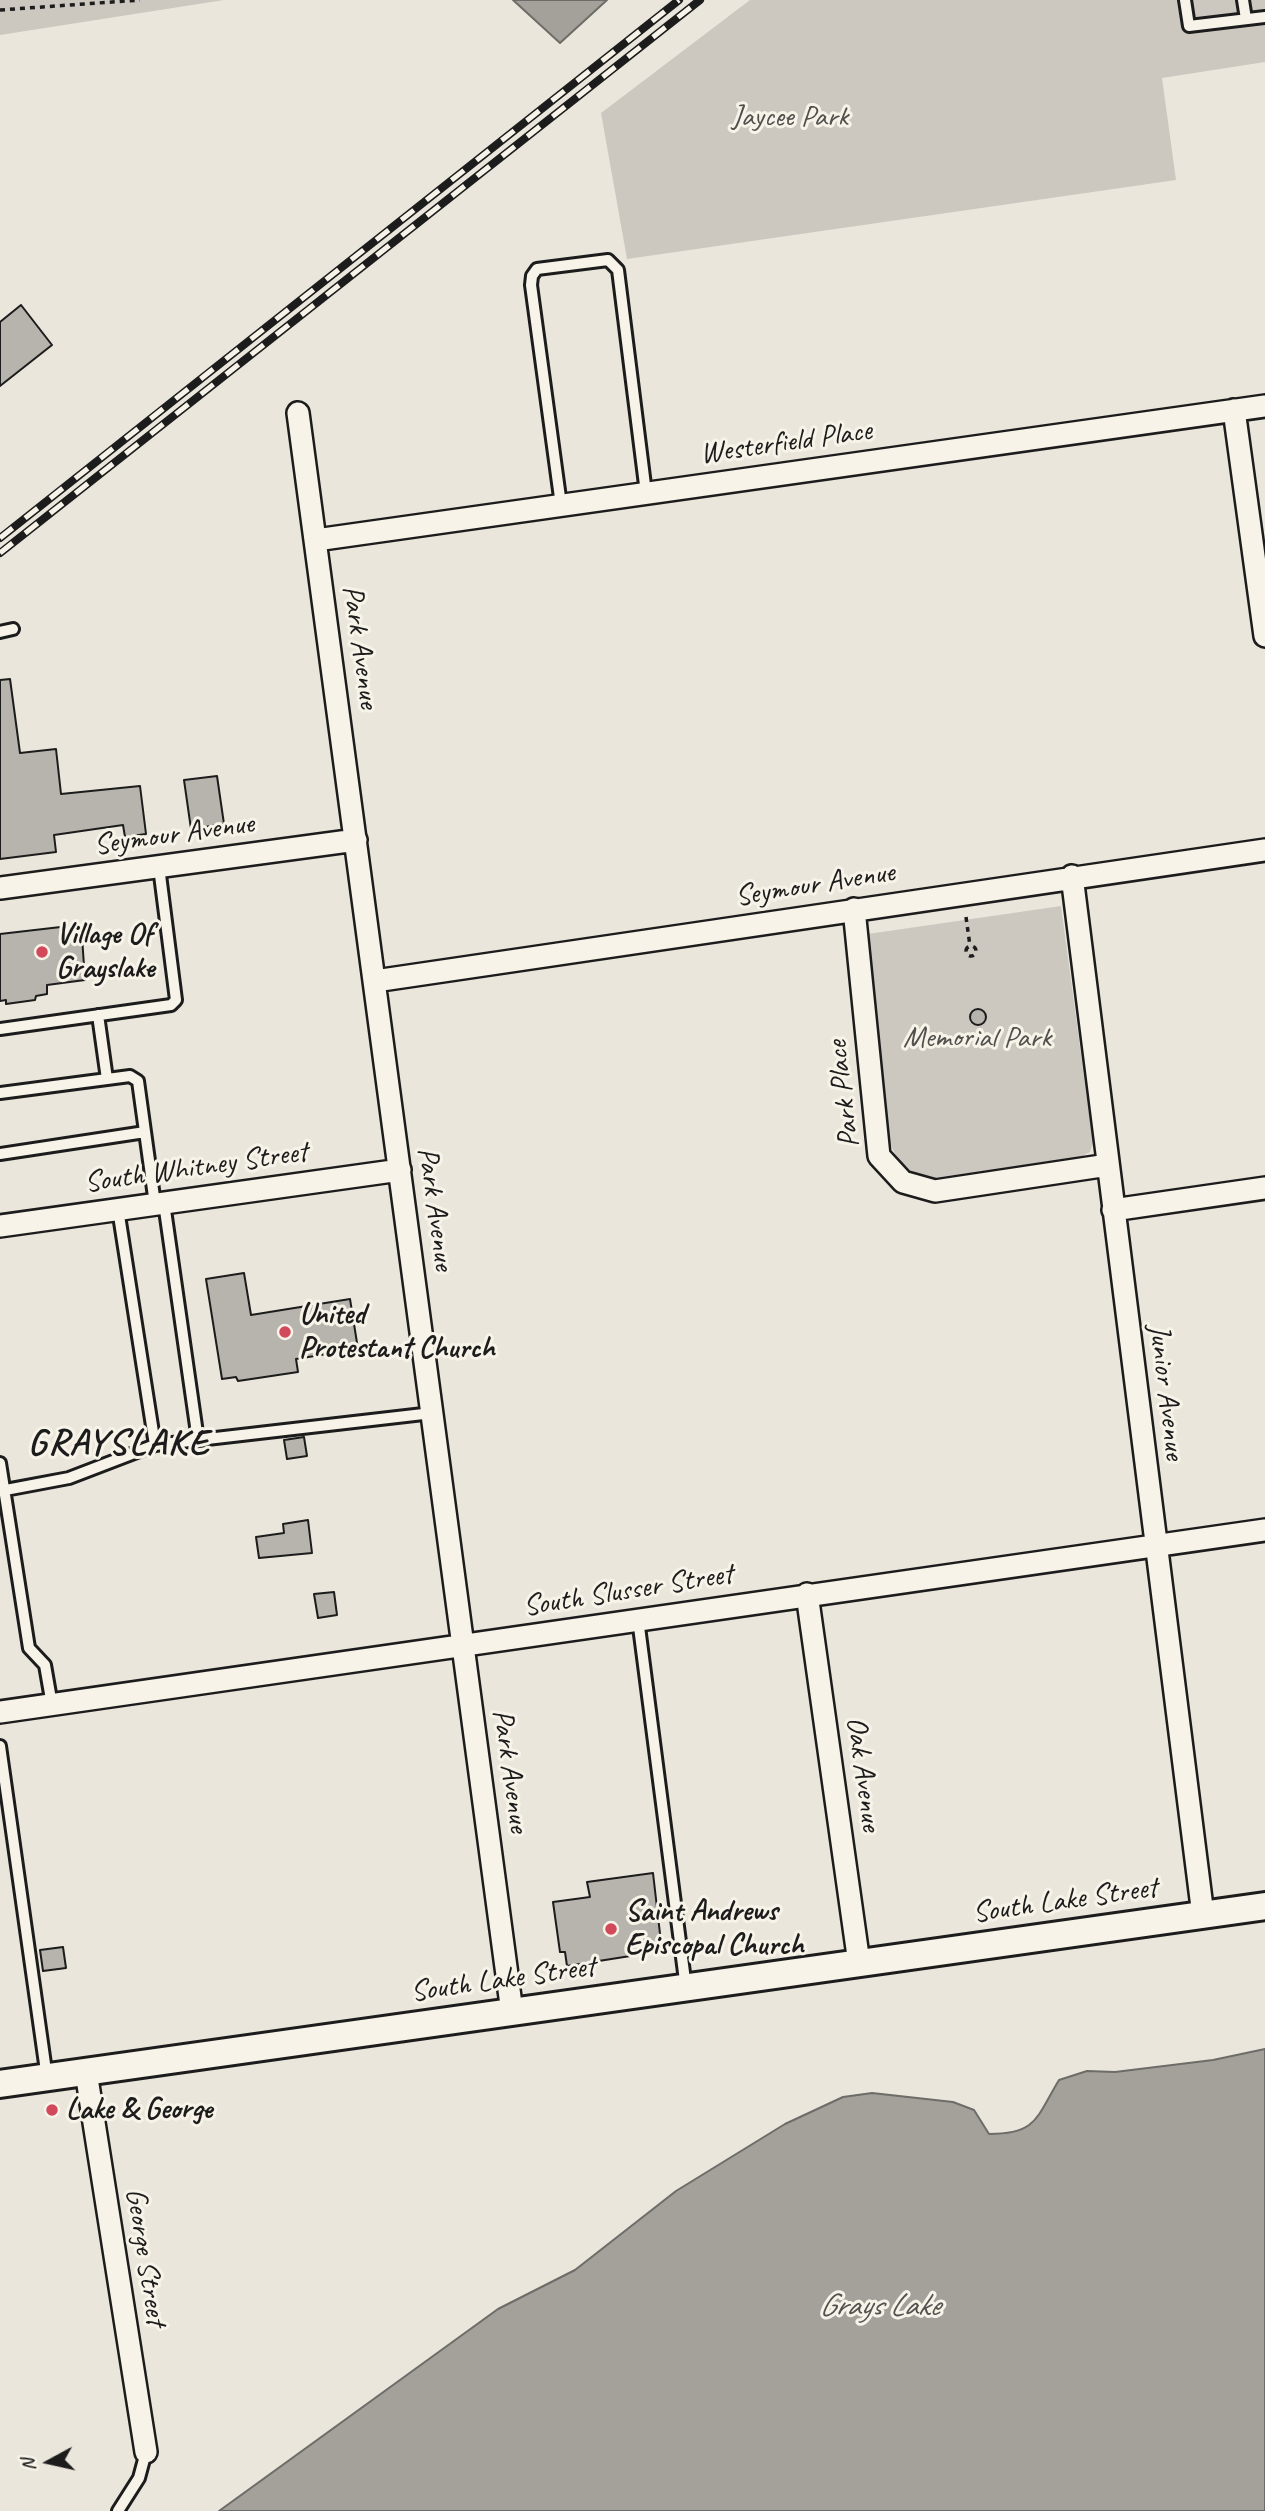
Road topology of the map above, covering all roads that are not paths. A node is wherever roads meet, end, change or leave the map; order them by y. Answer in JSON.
{"nodes":[{"id":1,"x":1185,"y":0,"type":"edge"},
{"id":2,"x":1242,"y":0,"type":"edge"},
{"id":3,"x":1265,"y":17,"type":"edge"},
{"id":4,"x":1246,"y":19,"type":"junction"},
{"id":5,"x":1265,"y":406,"type":"edge"},
{"id":6,"x":1234,"y":410,"type":"junction"},
{"id":7,"x":298,"y":413,"type":"dead end"},
{"id":8,"x":646,"y":493,"type":"junction"},
{"id":9,"x":561,"y":505,"type":"junction"},
{"id":10,"x":316,"y":540,"type":"junction"},
{"id":11,"x":13,"y":629,"type":"dead end"},
{"id":12,"x":0,"y":632,"type":"edge"},
{"id":13,"x":1265,"y":636,"type":"edge"},
{"id":14,"x":356,"y":840,"type":"junction"},
{"id":15,"x":1265,"y":850,"type":"edge"},
{"id":16,"x":159,"y":867,"type":"junction"},
{"id":17,"x":1072,"y":876,"type":"junction"},
{"id":18,"x":0,"y":888,"type":"edge"},
{"id":19,"x":854,"y":909,"type":"junction"},
{"id":20,"x":374,"y":981,"type":"junction"},
{"id":21,"x":98,"y":1015,"type":"junction"},
{"id":22,"x":0,"y":1029,"type":"edge"},
{"id":23,"x":107,"y":1079,"type":"junction"},
{"id":24,"x":0,"y":1093,"type":"edge"},
{"id":25,"x":145,"y":1132,"type":"junction"},
{"id":26,"x":0,"y":1154,"type":"edge"},
{"id":27,"x":1108,"y":1165,"type":"junction"},
{"id":28,"x":400,"y":1170,"type":"junction"},
{"id":29,"x":1265,"y":1188,"type":"edge"},
{"id":30,"x":159,"y":1204,"type":"junction"},
{"id":31,"x":118,"y":1209,"type":"junction"},
{"id":32,"x":1113,"y":1210,"type":"junction"},
{"id":33,"x":0,"y":1226,"type":"edge"},
{"id":34,"x":432,"y":1413,"type":"junction"},
{"id":35,"x":198,"y":1440,"type":"junction"},
{"id":36,"x":155,"y":1445,"type":"junction"},
{"id":37,"x":0,"y":1463,"type":"edge"},
{"id":38,"x":2,"y":1491,"type":"edge"},
{"id":39,"x":1265,"y":1530,"type":"edge"},
{"id":40,"x":1156,"y":1545,"type":"junction"},
{"id":41,"x":807,"y":1594,"type":"junction"},
{"id":42,"x":638,"y":1619,"type":"junction"},
{"id":43,"x":463,"y":1646,"type":"junction"},
{"id":44,"x":52,"y":1705,"type":"junction"},
{"id":45,"x":0,"y":1712,"type":"edge"},
{"id":46,"x":0,"y":1746,"type":"edge"},
{"id":47,"x":2,"y":1768,"type":"edge"},
{"id":48,"x":4,"y":1799,"type":"edge"},
{"id":49,"x":1265,"y":1906,"type":"edge"},
{"id":50,"x":1203,"y":1915,"type":"junction"},
{"id":51,"x":859,"y":1964,"type":"junction"},
{"id":52,"x":686,"y":1988,"type":"junction"},
{"id":53,"x":512,"y":2012,"type":"junction"},
{"id":54,"x":86,"y":2072,"type":"junction"},
{"id":55,"x":47,"y":2078,"type":"junction"},
{"id":56,"x":0,"y":2084,"type":"edge"},
{"id":57,"x":146,"y":2452,"type":"joint"},
{"id":58,"x":118,"y":2511,"type":"edge"}],
"edges":[{"from":1,"to":4,"type":"lane"},
{"from":2,"to":4,"type":"lane"},
{"from":3,"to":4,"type":"lane"},
{"from":5,"to":6,"type":"street","name":"Westerfield Place"},
{"from":6,"to":8,"type":"street","name":"Westerfield Place"},
{"from":6,"to":13,"type":"street"},
{"from":7,"to":10,"type":"street","name":"Park Avenue"},
{"from":8,"to":9,"type":"street","name":"Westerfield Place"},
{"from":8,"to":9,"type":"lane"},
{"from":9,"to":10,"type":"street","name":"Westerfield Place"},
{"from":10,"to":14,"type":"street","name":"Park Avenue"},
{"from":11,"to":12,"type":"lane"},
{"from":14,"to":16,"type":"street","name":"Seymour Avenue"},
{"from":14,"to":20,"type":"street","name":"Park Avenue"},
{"from":15,"to":17,"type":"street","name":"Seymour Avenue"},
{"from":16,"to":18,"type":"street","name":"Seymour Avenue"},
{"from":16,"to":21,"type":"lane"},
{"from":17,"to":19,"type":"street","name":"Seymour Avenue"},
{"from":17,"to":27,"type":"street","name":"Junior Avenue"},
{"from":19,"to":20,"type":"street","name":"Seymour Avenue"},
{"from":19,"to":27,"type":"street","name":"Park Place"},
{"from":20,"to":28,"type":"street","name":"Park Avenue"},
{"from":21,"to":22,"type":"lane"},
{"from":21,"to":23,"type":"lane"},
{"from":23,"to":24,"type":"lane"},
{"from":23,"to":25,"type":"lane"},
{"from":25,"to":26,"type":"lane"},
{"from":25,"to":30,"type":"lane"},
{"from":27,"to":32,"type":"street","name":"Junior Avenue"},
{"from":28,"to":30,"type":"street","name":"South Whitney Street"},
{"from":28,"to":34,"type":"street","name":"Park Avenue"},
{"from":29,"to":32,"type":"street"},
{"from":30,"to":31,"type":"street","name":"South Whitney Street"},
{"from":30,"to":35,"type":"lane"},
{"from":31,"to":33,"type":"street","name":"South Whitney Street"},
{"from":31,"to":36,"type":"lane"},
{"from":32,"to":40,"type":"street","name":"Junior Avenue"},
{"from":34,"to":35,"type":"lane"},
{"from":34,"to":43,"type":"street","name":"Park Avenue"},
{"from":35,"to":36,"type":"lane"},
{"from":36,"to":38,"type":"lane"},
{"from":37,"to":38,"type":"lane"},
{"from":38,"to":44,"type":"lane"},
{"from":39,"to":40,"type":"street","name":"South Slusser Street"},
{"from":40,"to":41,"type":"street","name":"South Slusser Street"},
{"from":40,"to":50,"type":"street","name":"Junior Avenue"},
{"from":41,"to":42,"type":"street","name":"South Slusser Street"},
{"from":41,"to":51,"type":"street","name":"Oak Avenue"},
{"from":42,"to":43,"type":"street","name":"South Slusser Street"},
{"from":42,"to":52,"type":"lane"},
{"from":43,"to":44,"type":"street","name":"South Slusser Street"},
{"from":43,"to":53,"type":"street","name":"Park Avenue"},
{"from":44,"to":45,"type":"street","name":"South Slusser Street"},
{"from":46,"to":47,"type":"lane"},
{"from":47,"to":48,"type":"lane"},
{"from":48,"to":55,"type":"lane"},
{"from":49,"to":50,"type":"street","name":"South Lake Street"},
{"from":50,"to":51,"type":"street","name":"South Lake Street"},
{"from":51,"to":52,"type":"street","name":"South Lake Street"},
{"from":52,"to":53,"type":"street","name":"South Lake Street"},
{"from":53,"to":54,"type":"street","name":"South Lake Street"},
{"from":54,"to":55,"type":"street","name":"South Lake Street"},
{"from":54,"to":57,"type":"street","name":"George Street"},
{"from":55,"to":56,"type":"street","name":"South Lake Street"},
{"from":57,"to":58,"type":"lane"}]}
